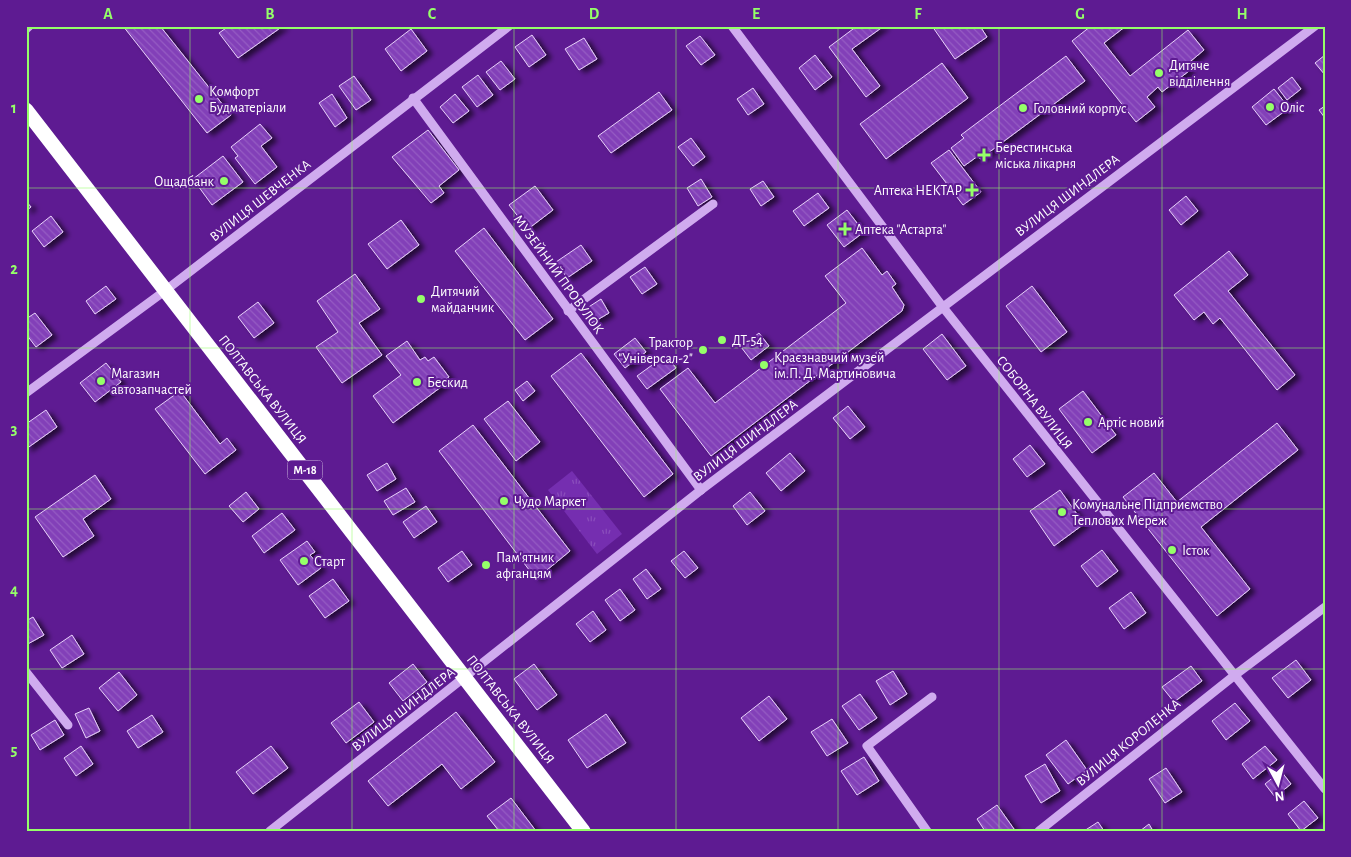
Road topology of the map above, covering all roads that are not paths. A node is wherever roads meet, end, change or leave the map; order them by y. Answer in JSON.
{"nodes":[{"id":1,"x":509,"y":26,"type":"edge"},
{"id":2,"x":732,"y":26,"type":"edge"},
{"id":3,"x":1315,"y":26,"type":"edge"},
{"id":4,"x":414,"y":98,"type":"junction"},
{"id":5,"x":26,"y":110,"type":"edge"},
{"id":6,"x":713,"y":204,"type":"dead end"},
{"id":7,"x":166,"y":290,"type":"junction"},
{"id":8,"x":942,"y":306,"type":"junction"},
{"id":9,"x":568,"y":311,"type":"junction"},
{"id":10,"x":26,"y":393,"type":"edge"},
{"id":11,"x":701,"y":490,"type":"junction"},
{"id":12,"x":1325,"y":607,"type":"edge"},
{"id":13,"x":26,"y":672,"type":"edge"},
{"id":14,"x":1235,"y":675,"type":"junction"},
{"id":15,"x":465,"y":677,"type":"junction"},
{"id":16,"x":932,"y":697,"type":"dead end"},
{"id":17,"x":68,"y":725,"type":"dead end"},
{"id":18,"x":1325,"y":789,"type":"edge"},
{"id":19,"x":270,"y":831,"type":"edge"},
{"id":20,"x":583,"y":831,"type":"edge"},
{"id":21,"x":927,"y":831,"type":"edge"},
{"id":22,"x":1039,"y":831,"type":"edge"}],
"edges":[{"from":1,"to":4,"type":"street","name":"ВУЛИЦЯ ШЕВЧЕНКА"},
{"from":2,"to":8,"type":"street","name":"СОБОРНА ВУЛИЦЯ"},
{"from":3,"to":8,"type":"street","name":"ВУЛИЦЯ ШИНДЛЕРА"},
{"from":4,"to":7,"type":"street","name":"ВУЛИЦЯ ШЕВЧЕНКА"},
{"from":4,"to":9,"type":"street","name":"МУЗЕЙНИЙ ПРОВУЛОК"},
{"from":5,"to":7,"type":"highway","name":"ПОЛТАВСЬКА ВУЛИЦЯ","number":"М-18"},
{"from":6,"to":9,"type":"street"},
{"from":7,"to":10,"type":"street","name":"ВУЛИЦЯ ШЕВЧЕНКА"},
{"from":7,"to":15,"type":"highway","name":"ПОЛТАВСЬКА ВУЛИЦЯ","number":"М-18"},
{"from":8,"to":11,"type":"street","name":"ВУЛИЦЯ ШИНДЛЕРА"},
{"from":8,"to":14,"type":"street","name":"СОБОРНА ВУЛИЦЯ"},
{"from":9,"to":11,"type":"street","name":"МУЗЕЙНИЙ ПРОВУЛОК"},
{"from":11,"to":15,"type":"street","name":"ВУЛИЦЯ ШИНДЛЕРА"},
{"from":12,"to":14,"type":"street","name":"ВУЛИЦЯ КОРОЛЕНКА"},
{"from":13,"to":17,"type":"street"},
{"from":14,"to":18,"type":"street","name":"СОБОРНА ВУЛИЦЯ"},
{"from":14,"to":22,"type":"street","name":"ВУЛИЦЯ КОРОЛЕНКА"},
{"from":15,"to":19,"type":"street","name":"ВУЛИЦЯ ШИНДЛЕРА"},
{"from":15,"to":20,"type":"highway","name":"ПОЛТАВСЬКА ВУЛИЦЯ","number":"М-18"},
{"from":16,"to":21,"type":"street"}]}
